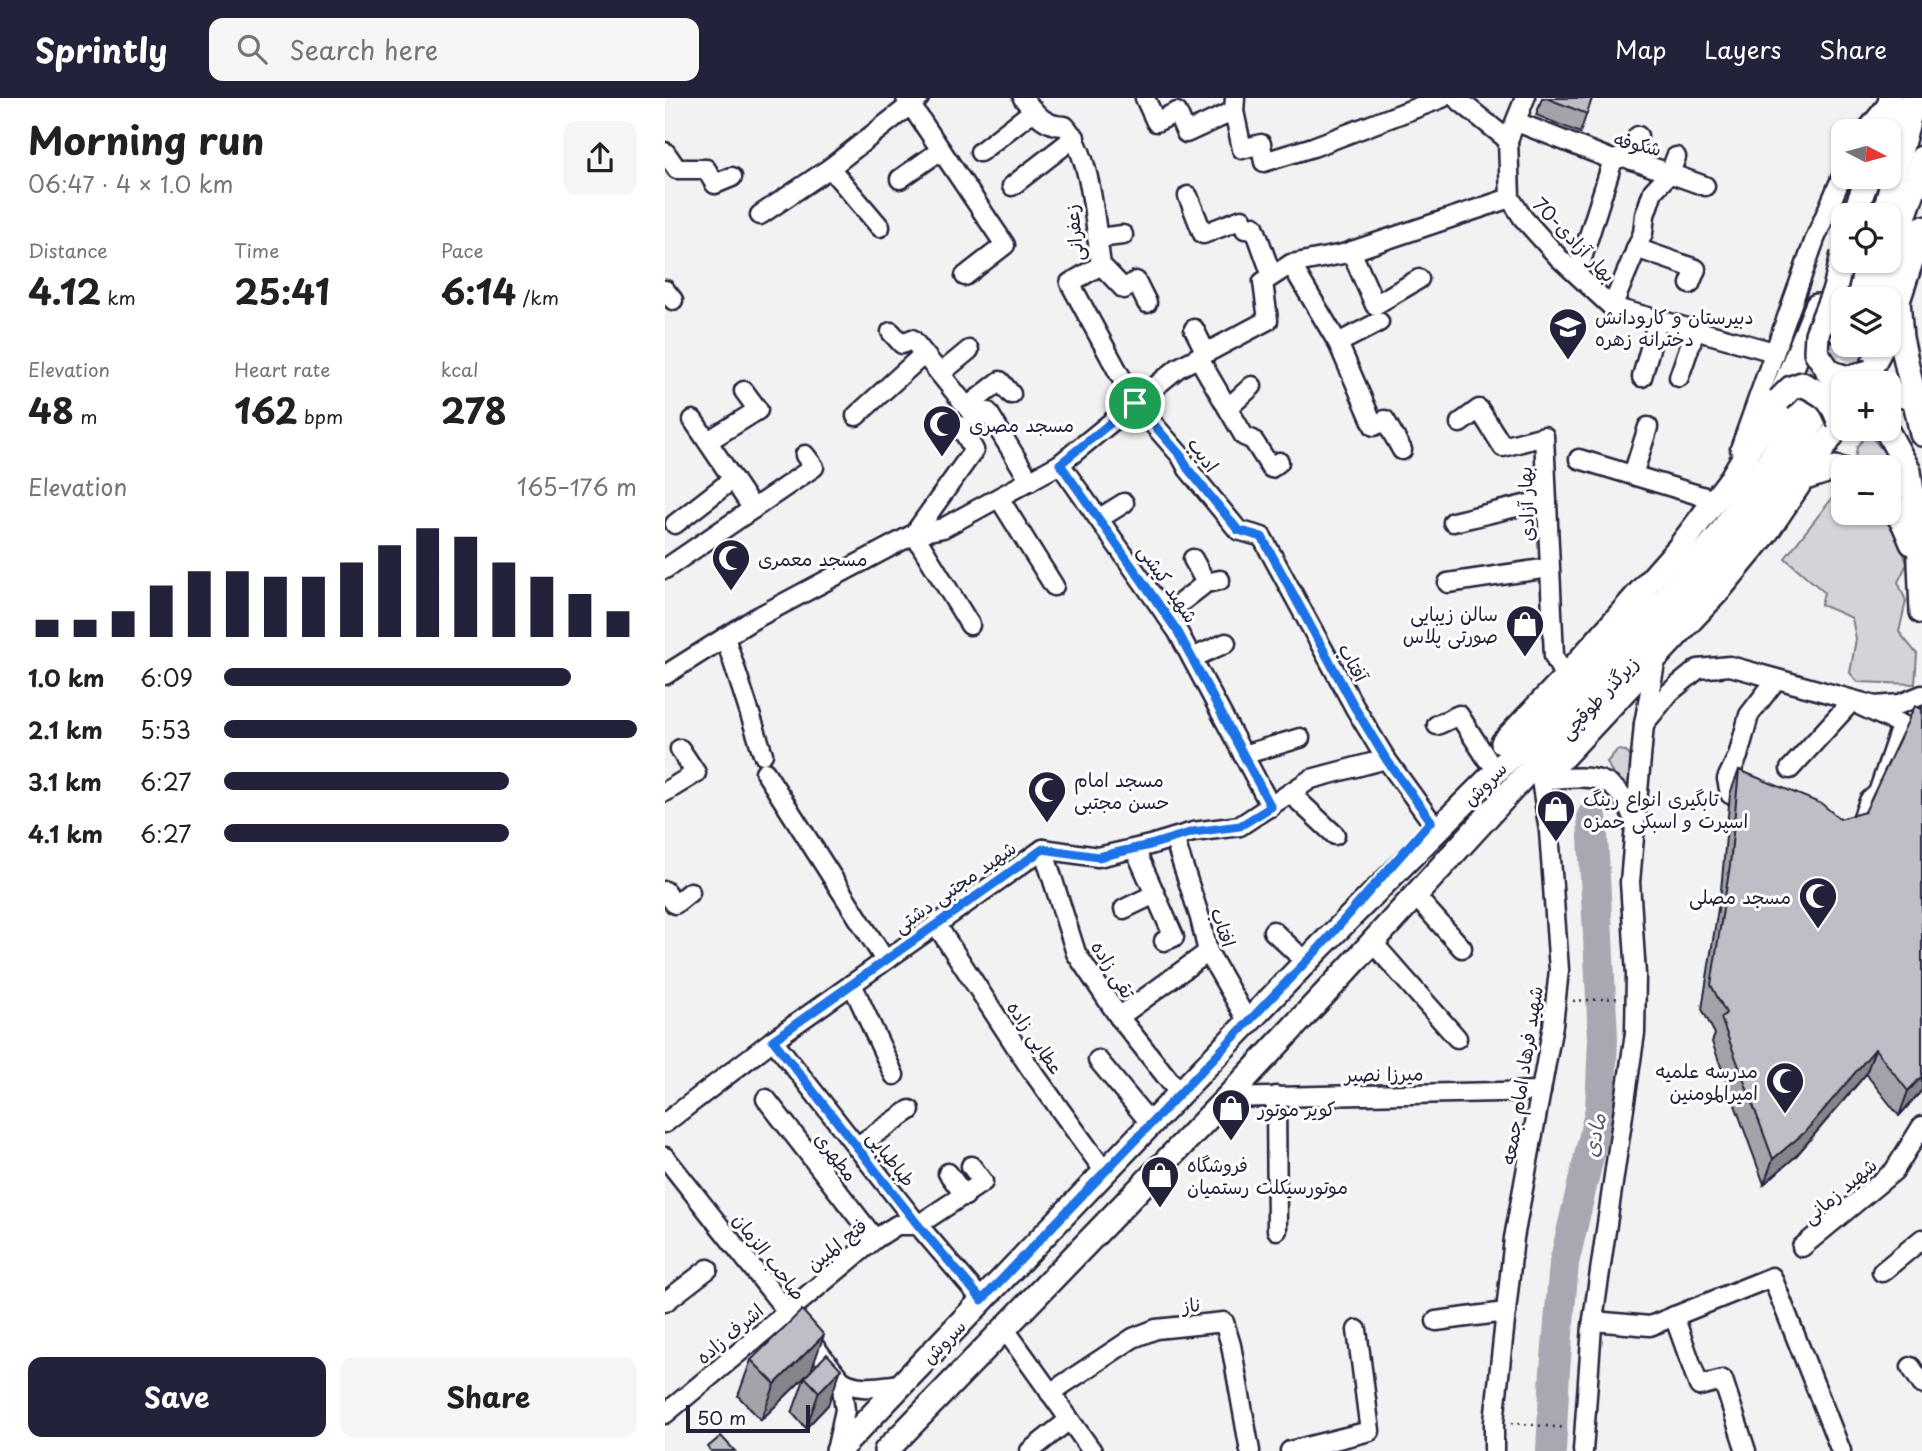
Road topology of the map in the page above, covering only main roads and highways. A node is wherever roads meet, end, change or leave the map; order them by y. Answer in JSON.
{"nodes":[{"id":1,"x":1891,"y":98,"type":"edge"},
{"id":2,"x":1914,"y":98,"type":"edge"},
{"id":3,"x":1887,"y":119,"type":"edge"},
{"id":4,"x":1922,"y":158,"type":"edge"},
{"id":5,"x":1887,"y":203,"type":"edge"},
{"id":6,"x":1922,"y":228,"type":"edge"},
{"id":7,"x":1832,"y":273,"type":"edge"},
{"id":8,"x":1839,"y":273,"type":"edge"},
{"id":9,"x":1879,"y":287,"type":"edge"},
{"id":10,"x":1901,"y":291,"type":"edge"},
{"id":11,"x":1901,"y":338,"type":"edge"},
{"id":12,"x":1828,"y":372,"type":"junction"},
{"id":13,"x":1831,"y":373,"type":"edge"},
{"id":14,"x":1831,"y":376,"type":"edge"},
{"id":15,"x":1901,"y":395,"type":"edge"},
{"id":16,"x":1814,"y":399,"type":"joint"},
{"id":17,"x":1779,"y":400,"type":"junction"},
{"id":18,"x":1915,"y":400,"type":"junction"},
{"id":19,"x":1831,"y":403,"type":"edge"},
{"id":20,"x":1922,"y":434,"type":"edge"},
{"id":21,"x":1831,"y":437,"type":"edge"},
{"id":22,"x":1893,"y":441,"type":"edge"},
{"id":23,"x":1831,"y":470,"type":"edge"},
{"id":24,"x":1805,"y":478,"type":"junction"},
{"id":25,"x":1901,"y":520,"type":"edge"},
{"id":26,"x":1920,"y":562,"type":"junction"},
{"id":27,"x":1922,"y":612,"type":"edge"},
{"id":28,"x":1314,"y":954,"type":"junction"},
{"id":29,"x":1348,"y":969,"type":"junction"},
{"id":30,"x":837,"y":1451,"type":"edge"},
{"id":31,"x":886,"y":1451,"type":"edge"}],
"edges":[{"from":1,"to":3,"type":"main road"},
{"from":2,"to":5,"type":"main road"},
{"from":4,"to":9,"type":"main road"},
{"from":6,"to":10,"type":"main road"},
{"from":7,"to":17,"type":"main road"},
{"from":8,"to":12,"type":"main road","bridge":true},
{"from":11,"to":18,"type":"main road"},
{"from":12,"to":13,"type":"main road","bridge":true},
{"from":12,"to":14,"type":"main road","bridge":true},
{"from":15,"to":18,"type":"main road"},
{"from":16,"to":28,"type":"main road","name":"سروش"},
{"from":16,"to":29,"type":"main road","name":"زیرگذر طوقچی"},
{"from":17,"to":19,"type":"main road","bridge":true},
{"from":17,"to":28,"type":"main road"},
{"from":18,"to":20,"type":"main road"},
{"from":21,"to":24,"type":"main road"},
{"from":22,"to":26,"type":"main road"},
{"from":23,"to":24,"type":"main road"},
{"from":24,"to":29,"type":"main road"},
{"from":25,"to":26,"type":"main road"},
{"from":26,"to":27,"type":"main road"},
{"from":28,"to":30,"type":"main road","name":"سروش"},
{"from":29,"to":31,"type":"main road","name":"سروش"}]}
